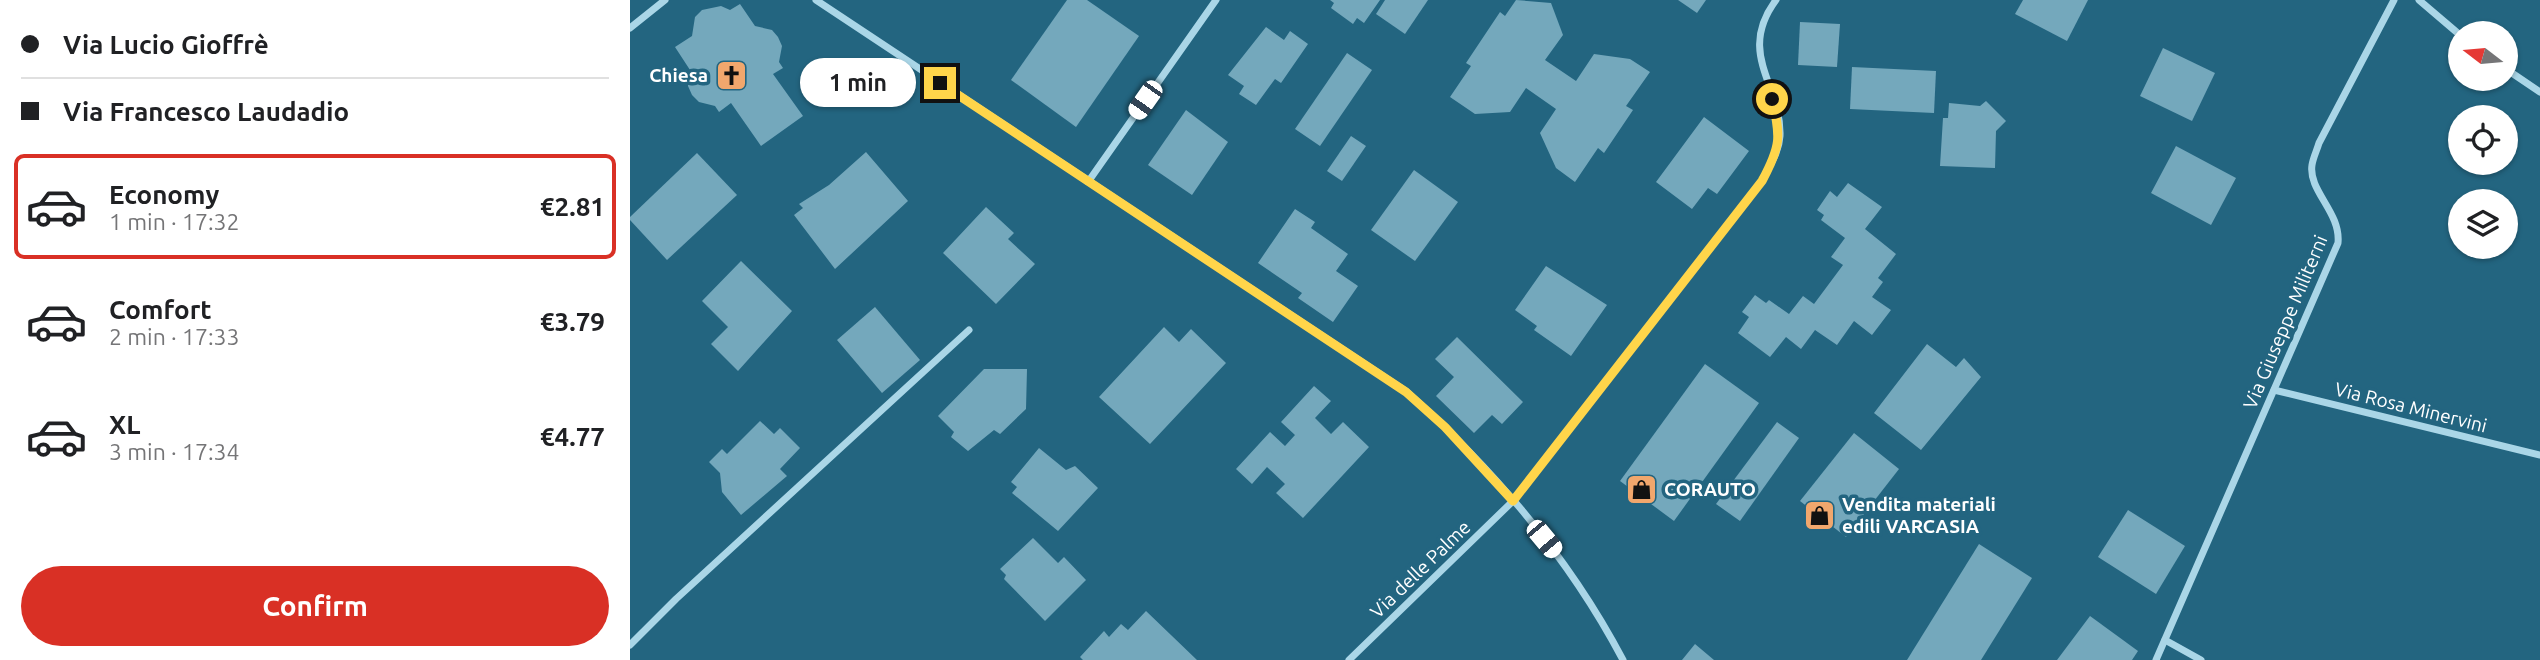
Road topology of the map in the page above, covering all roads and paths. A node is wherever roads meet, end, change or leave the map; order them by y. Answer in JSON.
{"nodes":[{"id":1,"x":665,"y":0,"type":"edge"},
{"id":2,"x":816,"y":0,"type":"edge"},
{"id":3,"x":1216,"y":0,"type":"edge"},
{"id":4,"x":1776,"y":0,"type":"edge"},
{"id":5,"x":2394,"y":0,"type":"edge"},
{"id":6,"x":2419,"y":0,"type":"edge"},
{"id":7,"x":2448,"y":24,"type":"edge"},
{"id":8,"x":630,"y":28,"type":"edge"},
{"id":9,"x":2518,"y":77,"type":"edge"},
{"id":10,"x":2540,"y":92,"type":"edge"},
{"id":11,"x":1088,"y":183,"type":"junction"},
{"id":12,"x":969,"y":330,"type":"dead end"},
{"id":13,"x":2274,"y":390,"type":"junction"},
{"id":14,"x":2540,"y":455,"type":"edge"},
{"id":15,"x":1513,"y":501,"type":"junction"},
{"id":16,"x":2165,"y":640,"type":"junction"},
{"id":17,"x":630,"y":645,"type":"edge"},
{"id":18,"x":1349,"y":660,"type":"edge"},
{"id":19,"x":1623,"y":660,"type":"edge"},
{"id":20,"x":2156,"y":660,"type":"edge"},
{"id":21,"x":2201,"y":660,"type":"edge"}],
"edges":[{"from":1,"to":8,"type":"street"},
{"from":2,"to":11,"type":"street"},
{"from":3,"to":11,"type":"street"},
{"from":4,"to":15,"type":"street","name":"Via delle Palme"},
{"from":5,"to":13,"type":"street","name":"Via Giuseppe Militerni"},
{"from":6,"to":7,"type":"street"},
{"from":9,"to":10,"type":"street"},
{"from":11,"to":15,"type":"street"},
{"from":12,"to":17,"type":"street"},
{"from":13,"to":14,"type":"street","name":"Via Rosa Minervini"},
{"from":13,"to":16,"type":"street","name":"Via Giuseppe Militerni"},
{"from":15,"to":18,"type":"street","name":"Via delle Palme"},
{"from":15,"to":19,"type":"street"},
{"from":16,"to":20,"type":"street","name":"Via Giuseppe Militerni"},
{"from":16,"to":21,"type":"street"}]}
